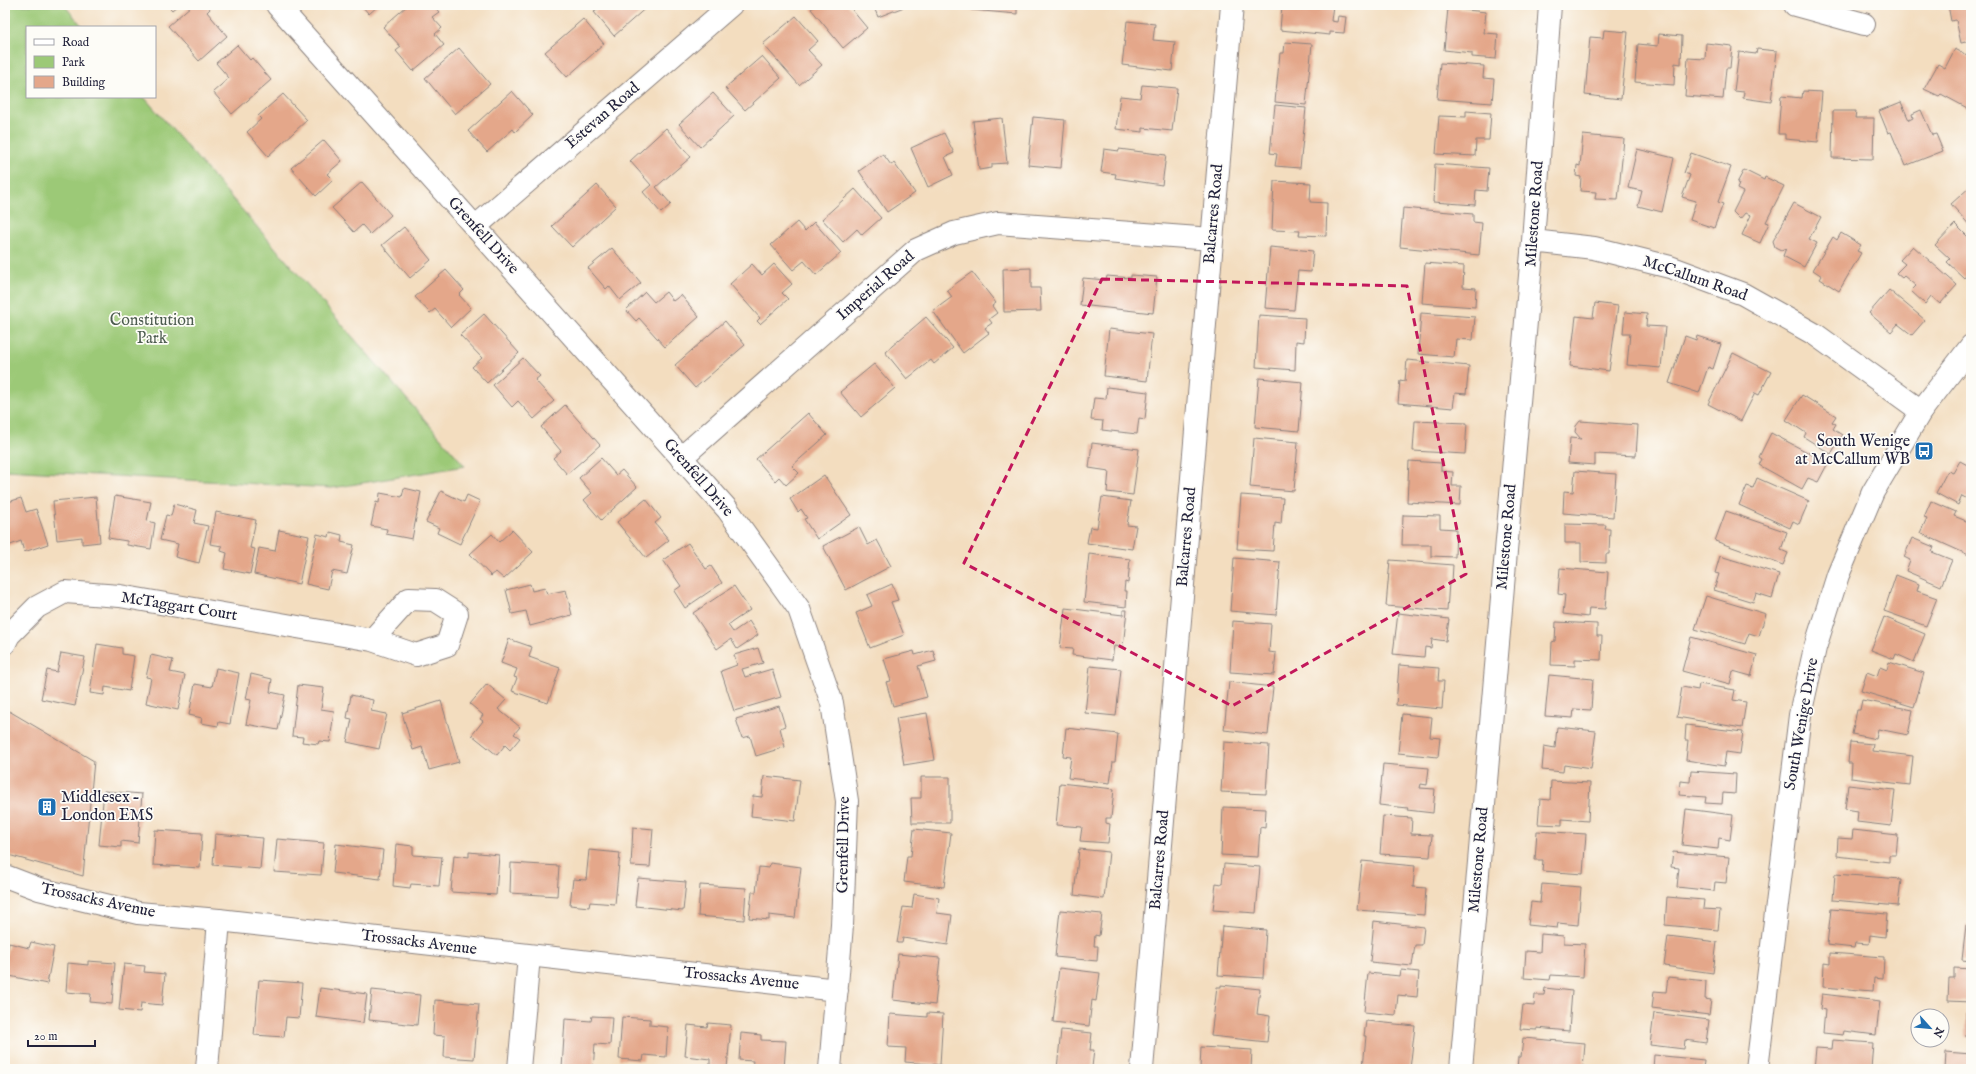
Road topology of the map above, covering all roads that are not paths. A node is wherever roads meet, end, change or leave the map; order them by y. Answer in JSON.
{"nodes":[{"id":1,"x":278,"y":5,"type":"edge"},
{"id":2,"x":731,"y":5,"type":"edge"},
{"id":3,"x":1232,"y":5,"type":"edge"},
{"id":4,"x":1550,"y":5,"type":"edge"},
{"id":5,"x":1795,"y":5,"type":"edge"},
{"id":6,"x":1864,"y":24,"type":"dead end"},
{"id":7,"x":475,"y":227,"type":"junction"},
{"id":8,"x":1212,"y":239,"type":"junction"},
{"id":9,"x":1533,"y":241,"type":"junction"},
{"id":10,"x":1971,"y":346,"type":"edge"},
{"id":11,"x":1921,"y":411,"type":"junction"},
{"id":12,"x":681,"y":458,"type":"junction"},
{"id":13,"x":372,"y":640,"type":"dead end"},
{"id":14,"x":5,"y":643,"type":"edge"},
{"id":15,"x":5,"y":876,"type":"edge"},
{"id":16,"x":219,"y":920,"type":"junction"},
{"id":17,"x":529,"y":956,"type":"junction"},
{"id":18,"x":837,"y":990,"type":"junction"},
{"id":19,"x":207,"y":1069,"type":"edge"},
{"id":20,"x":519,"y":1069,"type":"edge"},
{"id":21,"x":830,"y":1069,"type":"edge"},
{"id":22,"x":1142,"y":1069,"type":"edge"},
{"id":23,"x":1461,"y":1069,"type":"edge"},
{"id":24,"x":1757,"y":1069,"type":"edge"}],
"edges":[{"from":1,"to":7,"type":"street","name":"Grenfell Drive"},
{"from":2,"to":7,"type":"street","name":"Estevan Road"},
{"from":3,"to":8,"type":"street","name":"Balcarres Road"},
{"from":4,"to":9,"type":"street","name":"Milestone Road"},
{"from":5,"to":6,"type":"street"},
{"from":7,"to":12,"type":"street","name":"Grenfell Drive"},
{"from":8,"to":12,"type":"street","name":"Imperial Road"},
{"from":8,"to":22,"type":"street","name":"Balcarres Road"},
{"from":9,"to":11,"type":"street","name":"McCallum Road"},
{"from":9,"to":23,"type":"street","name":"Milestone Road"},
{"from":10,"to":11,"type":"street","name":"South Wenige Drive"},
{"from":11,"to":24,"type":"street","name":"South Wenige Drive"},
{"from":12,"to":18,"type":"street","name":"Grenfell Drive"},
{"from":13,"to":14,"type":"street","name":"McTaggart Court"},
{"from":15,"to":16,"type":"street","name":"Trossacks Avenue"},
{"from":16,"to":17,"type":"street","name":"Trossacks Avenue"},
{"from":16,"to":19,"type":"street"},
{"from":17,"to":18,"type":"street","name":"Trossacks Avenue"},
{"from":17,"to":20,"type":"street"},
{"from":18,"to":21,"type":"street","name":"Grenfell Drive"}]}
